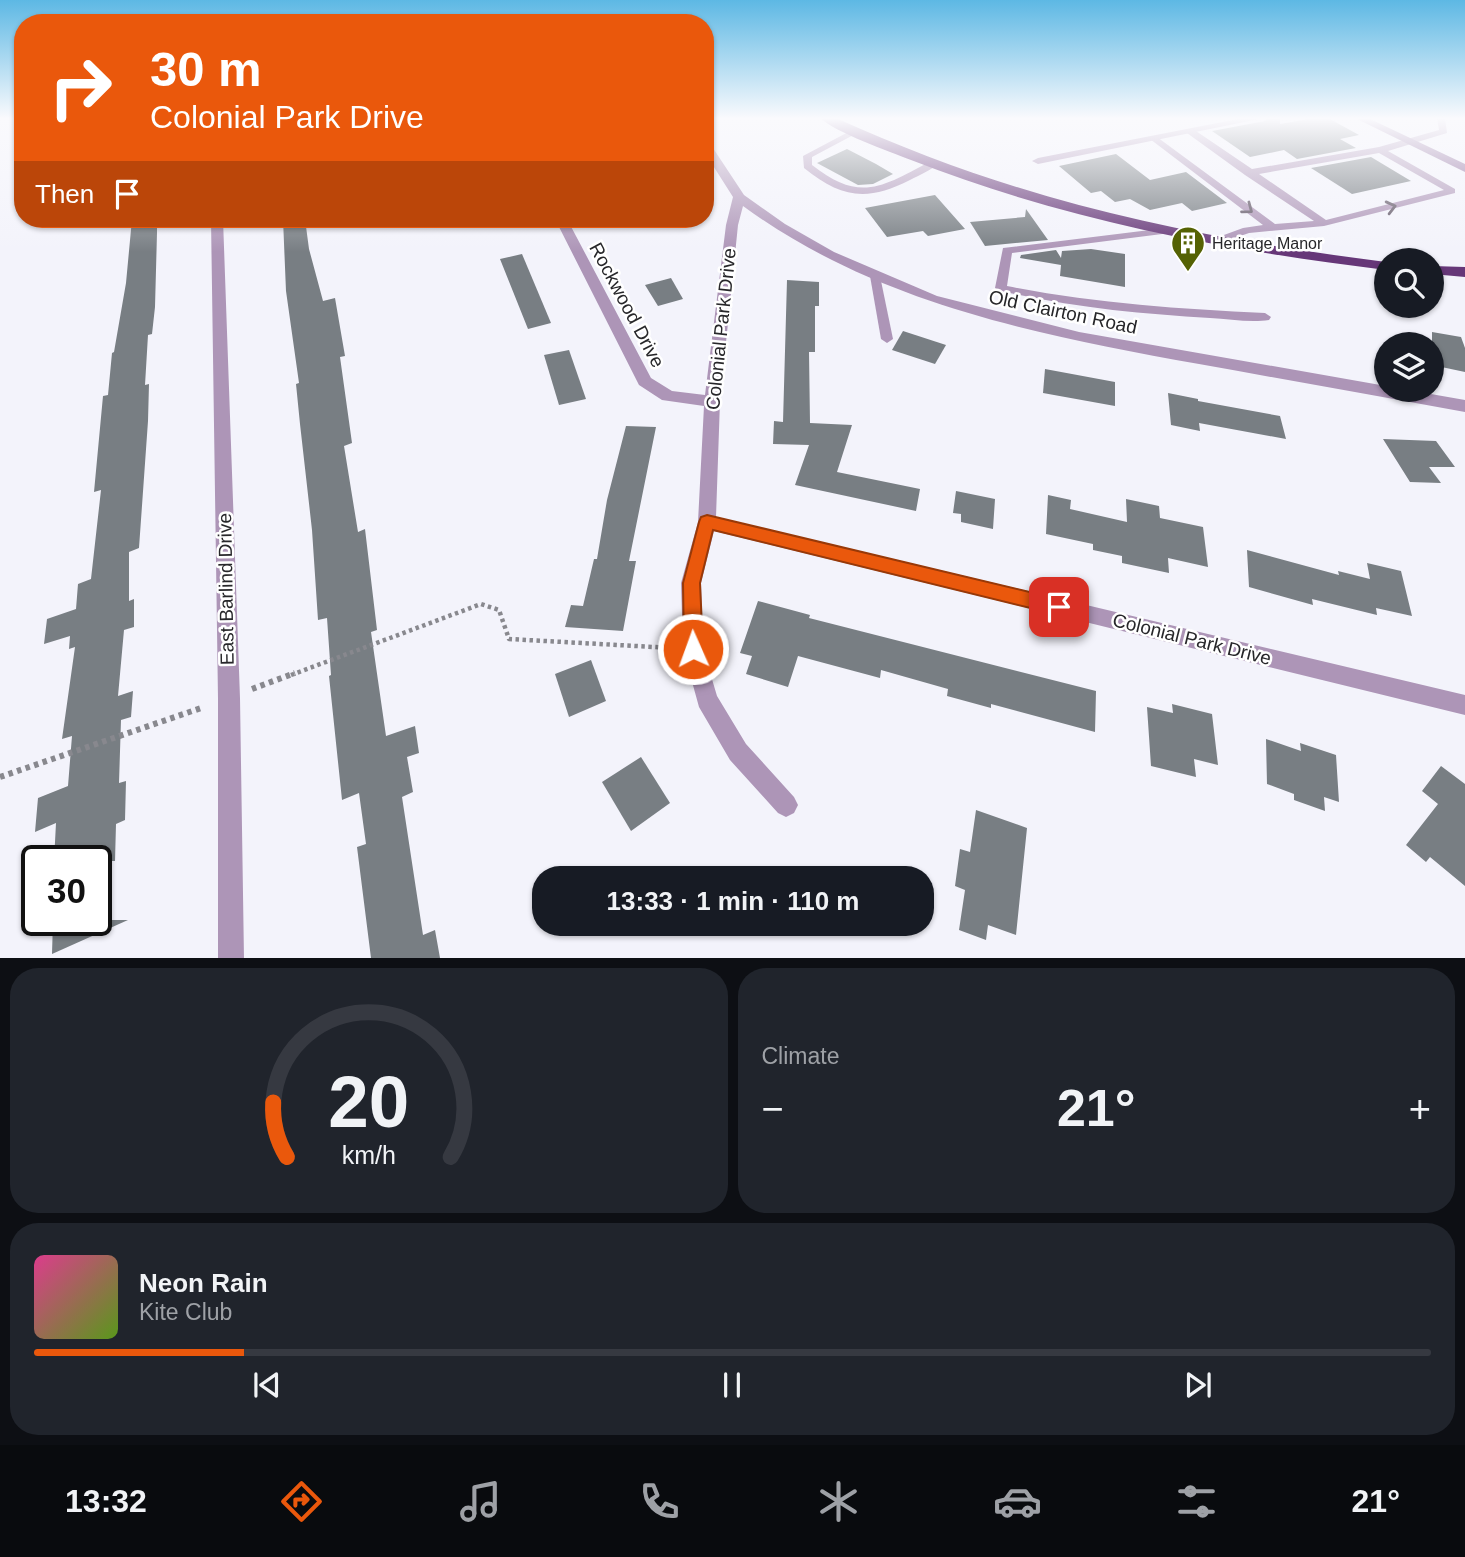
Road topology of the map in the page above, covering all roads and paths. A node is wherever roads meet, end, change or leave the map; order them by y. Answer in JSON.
{"nodes":[{"id":1,"x":717,"y":163,"type":"edge"},
{"id":2,"x":807,"y":163,"type":"edge"},
{"id":3,"x":934,"y":163,"type":"joint"},
{"id":4,"x":1186,"y":163,"type":"edge"},
{"id":5,"x":1234,"y":163,"type":"edge"},
{"id":6,"x":1307,"y":163,"type":"edge"},
{"id":7,"x":1402,"y":163,"type":"edge"},
{"id":8,"x":1248,"y":173,"type":"junction"},
{"id":9,"x":740,"y":197,"type":"junction"},
{"id":10,"x":1324,"y":223,"type":"junction"},
{"id":11,"x":216,"y":228,"type":"edge"},
{"id":12,"x":566,"y":228,"type":"edge"},
{"id":13,"x":1273,"y":228,"type":"junction"},
{"id":14,"x":1166,"y":231,"type":"junction"},
{"id":15,"x":1217,"y":241,"type":"junction"},
{"id":16,"x":1374,"y":264,"type":"edge"},
{"id":17,"x":1444,"y":271,"type":"edge"},
{"id":18,"x":1465,"y":272,"type":"edge"},
{"id":19,"x":875,"y":276,"type":"junction"},
{"id":20,"x":1265,"y":317,"type":"dead end"},
{"id":21,"x":887,"y":339,"type":"dead end"},
{"id":22,"x":712,"y":401,"type":"junction"},
{"id":23,"x":1465,"y":406,"type":"edge"},
{"id":24,"x":707,"y":522,"type":"junction"},
{"id":25,"x":693,"y":649,"type":"junction"},
{"id":26,"x":229,"y":698,"type":"junction"},
{"id":27,"x":1465,"y":705,"type":"edge"},
{"id":28,"x":0,"y":777,"type":"edge"},
{"id":29,"x":786,"y":805,"type":"dead end"},
{"id":30,"x":231,"y":958,"type":"edge"}],
"edges":[{"from":1,"to":9,"type":"street","name":"Old Clairton Road"},
{"from":2,"to":3,"type":"lane"},
{"from":3,"to":14,"type":"highway"},
{"from":4,"to":13,"type":"lane","one_way":true},
{"from":5,"to":8,"type":"lane"},
{"from":6,"to":8,"type":"lane"},
{"from":10,"to":7,"type":"lane","one_way":true},
{"from":8,"to":10,"type":"lane"},
{"from":9,"to":19,"type":"street","name":"Old Clairton Road"},
{"from":9,"to":22,"type":"street","name":"Colonial Park Drive"},
{"from":10,"to":13,"type":"lane"},
{"from":11,"to":26,"type":"street","name":"East Barlind Drive"},
{"from":12,"to":22,"type":"street","name":"Rockwood Drive"},
{"from":13,"to":15,"type":"lane"},
{"from":14,"to":15,"type":"highway"},
{"from":14,"to":20,"type":"lane"},
{"from":15,"to":16,"type":"highway"},
{"from":17,"to":18,"type":"highway"},
{"from":19,"to":21,"type":"lane"},
{"from":19,"to":23,"type":"street","name":"Old Clairton Road"},
{"from":22,"to":24,"type":"street","name":"Colonial Park Drive"},
{"from":24,"to":25,"type":"street"},
{"from":24,"to":27,"type":"street","name":"Colonial Park Drive"},
{"from":25,"to":26,"type":"path"},
{"from":25,"to":29,"type":"street"},
{"from":26,"to":28,"type":"path"},
{"from":26,"to":30,"type":"street","name":"East Barlind Drive"}]}
